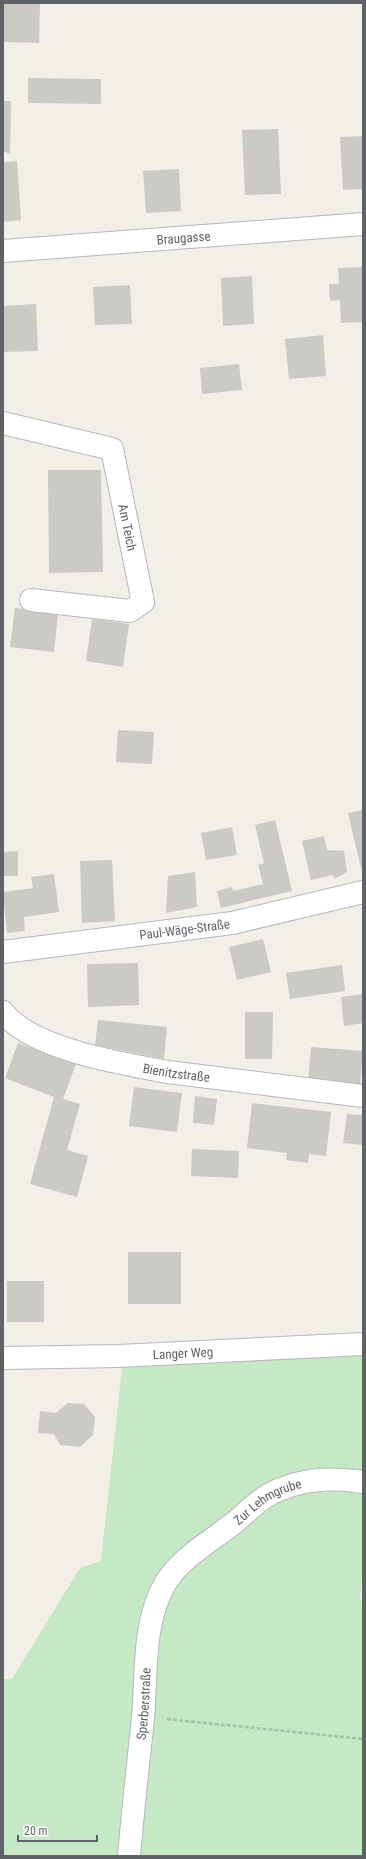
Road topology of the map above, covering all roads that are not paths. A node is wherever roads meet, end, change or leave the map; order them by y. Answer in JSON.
{"nodes":[{"id":1,"x":363,"y":224,"type":"edge"},
{"id":2,"x":3,"y":251,"type":"edge"},
{"id":3,"x":3,"y":423,"type":"edge"},
{"id":4,"x":31,"y":600,"type":"dead end"},
{"id":5,"x":363,"y":892,"type":"edge"},
{"id":6,"x":3,"y":952,"type":"edge"},
{"id":7,"x":3,"y":1012,"type":"edge"},
{"id":8,"x":363,"y":1096,"type":"edge"},
{"id":9,"x":363,"y":1344,"type":"edge"},
{"id":10,"x":3,"y":1358,"type":"edge"},
{"id":11,"x":363,"y":1482,"type":"edge"},
{"id":12,"x":185,"y":1560,"type":"joint"},
{"id":13,"x":128,"y":1856,"type":"edge"}],
"edges":[{"from":1,"to":2,"type":"street","name":"Braugasse"},
{"from":3,"to":4,"type":"street","name":"Am Teich"},
{"from":5,"to":6,"type":"street","name":"Paul-Wäge-Straße"},
{"from":7,"to":8,"type":"street","name":"Bienitzstraße"},
{"from":9,"to":10,"type":"street","name":"Langer Weg"},
{"from":11,"to":12,"type":"street","name":"Zur Lehmgrube"},
{"from":12,"to":13,"type":"street","name":"Sperberstraße"}]}
